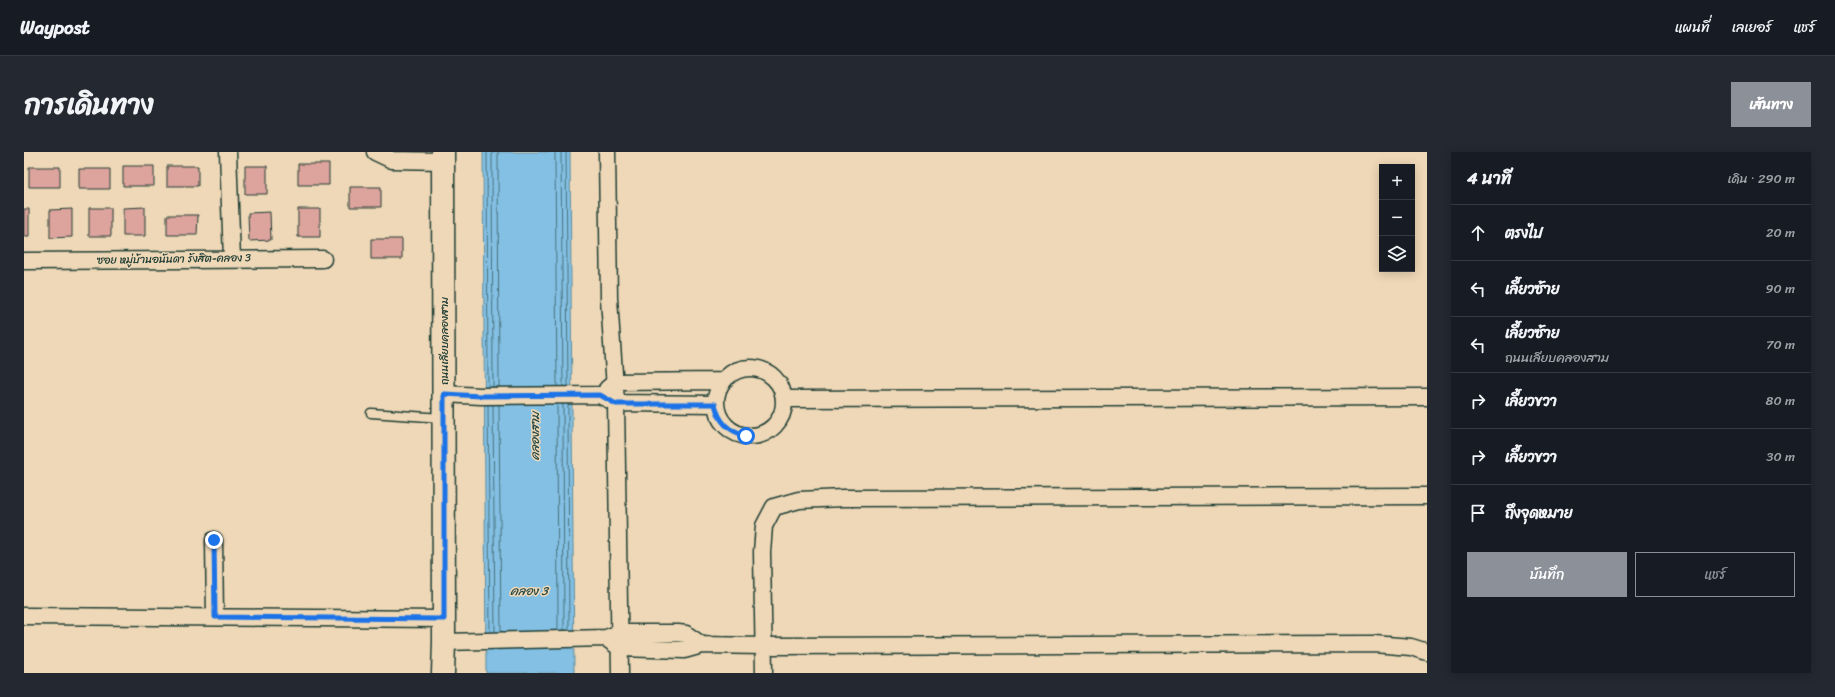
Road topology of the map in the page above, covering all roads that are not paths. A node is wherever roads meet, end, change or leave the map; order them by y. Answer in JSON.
{"nodes":[{"id":1,"x":228,"y":152,"type":"edge"},
{"id":2,"x":375,"y":152,"type":"edge"},
{"id":3,"x":607,"y":152,"type":"edge"},
{"id":4,"x":443,"y":156,"type":"edge"},
{"id":5,"x":232,"y":258,"type":"junction"},
{"id":6,"x":323,"y":258,"type":"dead end"},
{"id":7,"x":24,"y":261,"type":"edge"},
{"id":8,"x":722,"y":381,"type":"junction"},
{"id":9,"x":615,"y":382,"type":"junction"},
{"id":10,"x":444,"y":394,"type":"junction"},
{"id":11,"x":595,"y":395,"type":"junction"},
{"id":12,"x":1427,"y":397,"type":"edge"},
{"id":13,"x":784,"y":399,"type":"junction"},
{"id":14,"x":616,"y":404,"type":"junction"},
{"id":15,"x":715,"y":404,"type":"junction"},
{"id":16,"x":371,"y":413,"type":"dead end"},
{"id":17,"x":444,"y":418,"type":"junction"},
{"id":18,"x":1427,"y":496,"type":"edge"},
{"id":19,"x":214,"y":540,"type":"dead end"},
{"id":20,"x":24,"y":616,"type":"edge"},
{"id":21,"x":215,"y":617,"type":"junction"},
{"id":22,"x":444,"y":619,"type":"junction"},
{"id":23,"x":606,"y":637,"type":"junction"},
{"id":24,"x":444,"y":642,"type":"junction"},
{"id":25,"x":702,"y":645,"type":"junction"},
{"id":26,"x":764,"y":646,"type":"junction"},
{"id":27,"x":620,"y":648,"type":"junction"},
{"id":28,"x":1427,"y":652,"type":"edge"},
{"id":29,"x":443,"y":673,"type":"edge"},
{"id":30,"x":620,"y":673,"type":"edge"},
{"id":31,"x":764,"y":673,"type":"edge"}],
"edges":[{"from":1,"to":5,"type":"street"},
{"from":2,"to":4,"type":"street"},
{"from":3,"to":9,"type":"street"},
{"from":4,"to":10,"type":"main road","name":"ถนนเลียบคลองสาม"},
{"from":5,"to":6,"type":"street","name":"ซอย หมู่บ้านอนันดา รังสิต-คลอง 3"},
{"from":5,"to":7,"type":"street","name":"ซอย หมู่บ้านอนันดา รังสิต-คลอง 3"},
{"from":8,"to":9,"type":"street"},
{"from":8,"to":13,"type":"street"},
{"from":8,"to":15,"type":"street"},
{"from":9,"to":11,"type":"street"},
{"from":9,"to":14,"type":"street"},
{"from":10,"to":11,"type":"street"},
{"from":10,"to":17,"type":"main road","name":"ถนนเลียบคลองสาม"},
{"from":11,"to":14,"type":"street"},
{"from":12,"to":13,"type":"street"},
{"from":13,"to":15,"type":"street"},
{"from":14,"to":15,"type":"street"},
{"from":14,"to":23,"type":"street"},
{"from":16,"to":17,"type":"lane"},
{"from":17,"to":22,"type":"main road","name":"ถนนเลียบคลองสาม"},
{"from":18,"to":26,"type":"street"},
{"from":19,"to":21,"type":"street"},
{"from":20,"to":21,"type":"street"},
{"from":21,"to":22,"type":"street"},
{"from":22,"to":24,"type":"main road","name":"ถนนเลียบคลองสาม"},
{"from":23,"to":24,"type":"street"},
{"from":23,"to":25,"type":"street"},
{"from":23,"to":27,"type":"street"},
{"from":24,"to":29,"type":"main road","name":"ถนนเลียบคลองสาม"},
{"from":25,"to":26,"type":"street"},
{"from":25,"to":27,"type":"street"},
{"from":26,"to":28,"type":"street"},
{"from":26,"to":31,"type":"street"},
{"from":27,"to":30,"type":"street"}]}
